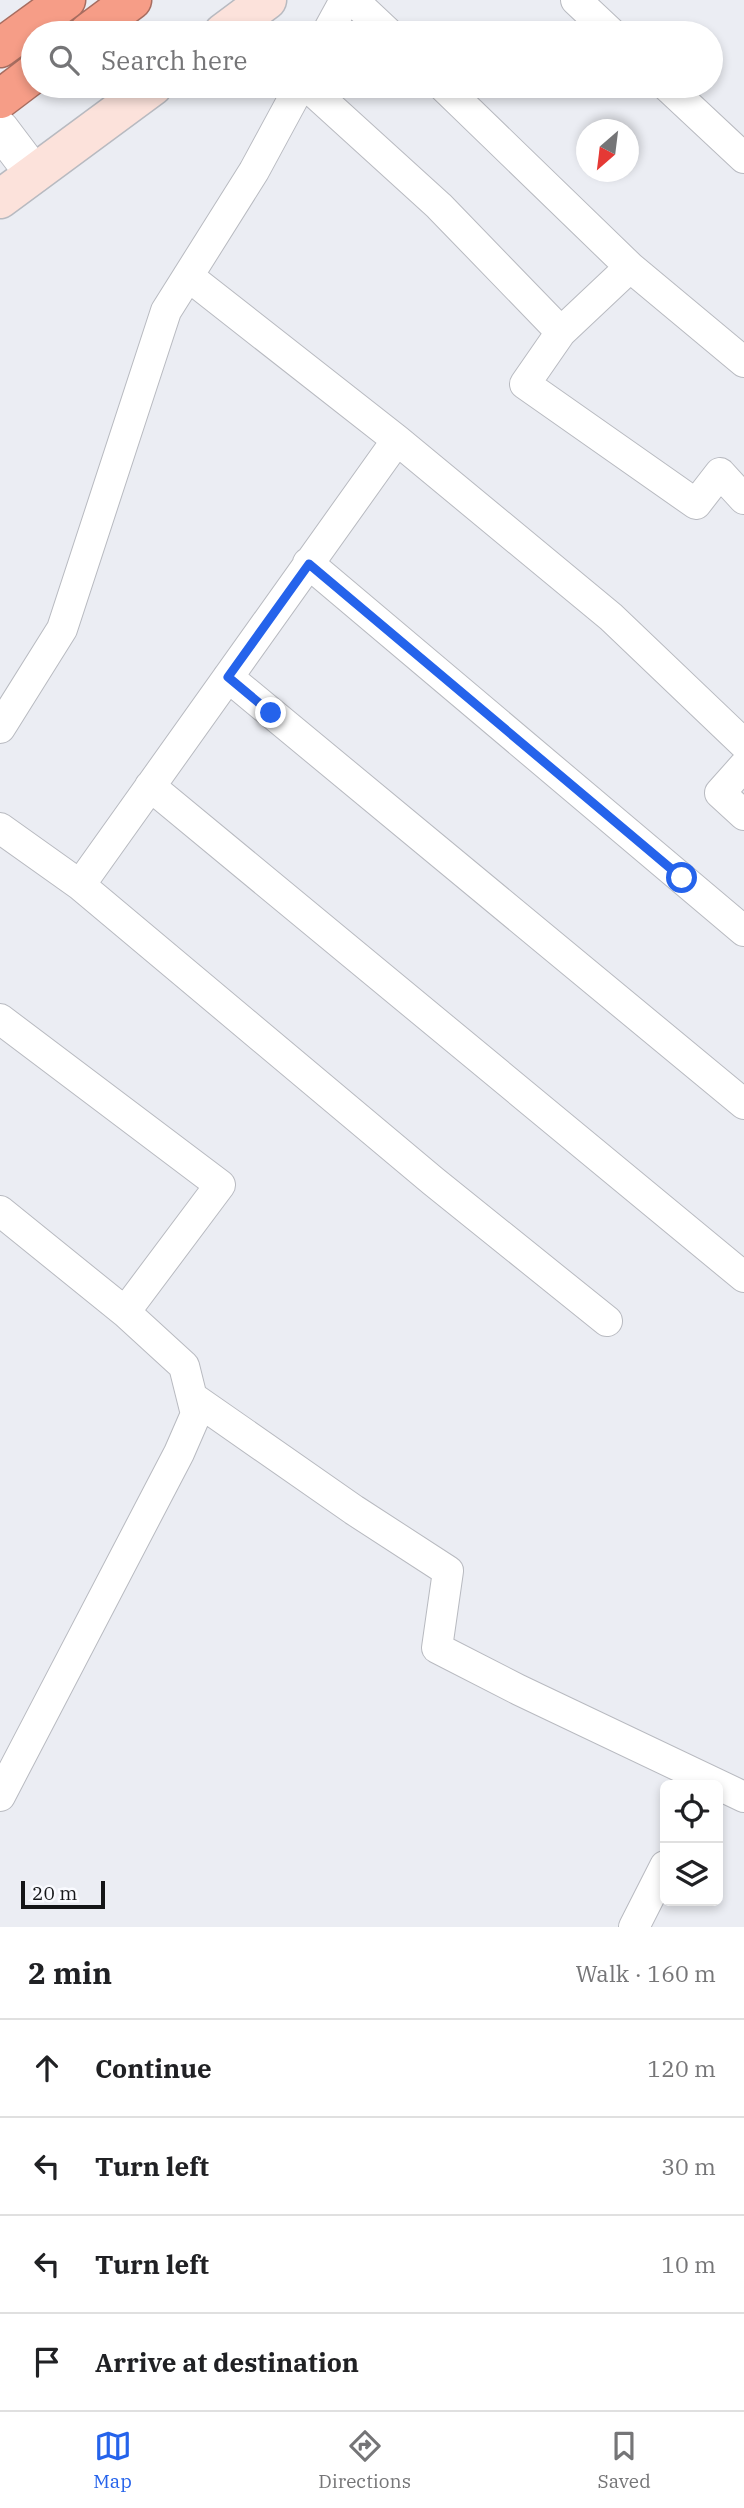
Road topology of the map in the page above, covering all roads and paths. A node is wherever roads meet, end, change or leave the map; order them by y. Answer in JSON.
{"nodes":[{"id":1,"x":66,"y":0,"type":"edge"},
{"id":2,"x":132,"y":0,"type":"edge"},
{"id":3,"x":267,"y":0,"type":"edge"},
{"id":4,"x":345,"y":0,"type":"edge"},
{"id":5,"x":354,"y":0,"type":"edge"},
{"id":6,"x":576,"y":0,"type":"edge"},
{"id":7,"x":37,"y":21,"type":"edge"},
{"id":8,"x":104,"y":21,"type":"edge"},
{"id":9,"x":239,"y":21,"type":"edge"},
{"id":10,"x":334,"y":21,"type":"edge"},
{"id":11,"x":376,"y":21,"type":"edge"},
{"id":12,"x":598,"y":21,"type":"edge"},
{"id":13,"x":21,"y":33,"type":"edge"},
{"id":14,"x":0,"y":48,"type":"edge"},
{"id":15,"x":21,"y":83,"type":"edge"},
{"id":16,"x":137,"y":98,"type":"edge"},
{"id":17,"x":294,"y":98,"type":"edge"},
{"id":18,"x":320,"y":98,"type":"edge"},
{"id":19,"x":455,"y":98,"type":"edge"},
{"id":20,"x":680,"y":98,"type":"edge"},
{"id":21,"x":0,"y":99,"type":"edge"},
{"id":22,"x":0,"y":129,"type":"edge"},
{"id":23,"x":744,"y":158,"type":"edge"},
{"id":24,"x":34,"y":174,"type":"junction"},
{"id":25,"x":0,"y":199,"type":"edge"},
{"id":26,"x":630,"y":267,"type":"junction"},
{"id":27,"x":188,"y":276,"type":"junction"},
{"id":28,"x":561,"y":332,"type":"junction"},
{"id":29,"x":744,"y":362,"type":"edge"},
{"id":30,"x":397,"y":440,"type":"junction"},
{"id":31,"x":744,"y":499,"type":"edge"},
{"id":32,"x":309,"y":564,"type":"junction"},
{"id":33,"x":228,"y":677,"type":"junction"},
{"id":34,"x":0,"y":728,"type":"edge"},
{"id":35,"x":744,"y":744,"type":"edge"},
{"id":36,"x":744,"y":766,"type":"edge"},
{"id":37,"x":150,"y":786,"type":"junction"},
{"id":38,"x":744,"y":815,"type":"edge"},
{"id":39,"x":0,"y":828,"type":"edge"},
{"id":40,"x":80,"y":885,"type":"junction"},
{"id":41,"x":744,"y":931,"type":"edge"},
{"id":42,"x":0,"y":1019,"type":"edge"},
{"id":43,"x":744,"y":1104,"type":"edge"},
{"id":44,"x":0,"y":1212,"type":"edge"},
{"id":45,"x":744,"y":1277,"type":"edge"},
{"id":46,"x":125,"y":1312,"type":"junction"},
{"id":47,"x":607,"y":1321,"type":"dead end"},
{"id":48,"x":192,"y":1397,"type":"junction"},
{"id":49,"x":702,"y":1780,"type":"edge"},
{"id":50,"x":723,"y":1789,"type":"edge"},
{"id":51,"x":0,"y":1796,"type":"edge"},
{"id":52,"x":744,"y":1797,"type":"edge"},
{"id":53,"x":660,"y":1876,"type":"edge"},
{"id":54,"x":634,"y":1927,"type":"edge"}],
"edges":[{"from":1,"to":7,"type":"highway"},
{"from":2,"to":8,"type":"highway"},
{"from":3,"to":9,"type":"main road"},
{"from":4,"to":10,"type":"street"},
{"from":5,"to":11,"type":"street"},
{"from":6,"to":12,"type":"street"},
{"from":13,"to":14,"type":"highway"},
{"from":15,"to":21,"type":"highway"},
{"from":16,"to":24,"type":"main road"},
{"from":17,"to":27,"type":"street"},
{"from":18,"to":28,"type":"street"},
{"from":19,"to":26,"type":"street"},
{"from":20,"to":23,"type":"street"},
{"from":22,"to":24,"type":"street"},
{"from":24,"to":25,"type":"main road"},
{"from":26,"to":28,"type":"street"},
{"from":26,"to":29,"type":"street"},
{"from":27,"to":30,"type":"street"},
{"from":27,"to":34,"type":"street"},
{"from":28,"to":31,"type":"street"},
{"from":30,"to":32,"type":"street"},
{"from":30,"to":35,"type":"street"},
{"from":32,"to":33,"type":"street"},
{"from":32,"to":41,"type":"street"},
{"from":33,"to":37,"type":"street"},
{"from":33,"to":43,"type":"street"},
{"from":36,"to":38,"type":"street"},
{"from":37,"to":40,"type":"street"},
{"from":37,"to":45,"type":"street"},
{"from":39,"to":40,"type":"street"},
{"from":40,"to":47,"type":"street"},
{"from":42,"to":46,"type":"street"},
{"from":44,"to":46,"type":"street"},
{"from":46,"to":48,"type":"street"},
{"from":48,"to":49,"type":"street"},
{"from":48,"to":51,"type":"street"},
{"from":50,"to":52,"type":"street"},
{"from":53,"to":54,"type":"street"}]}
